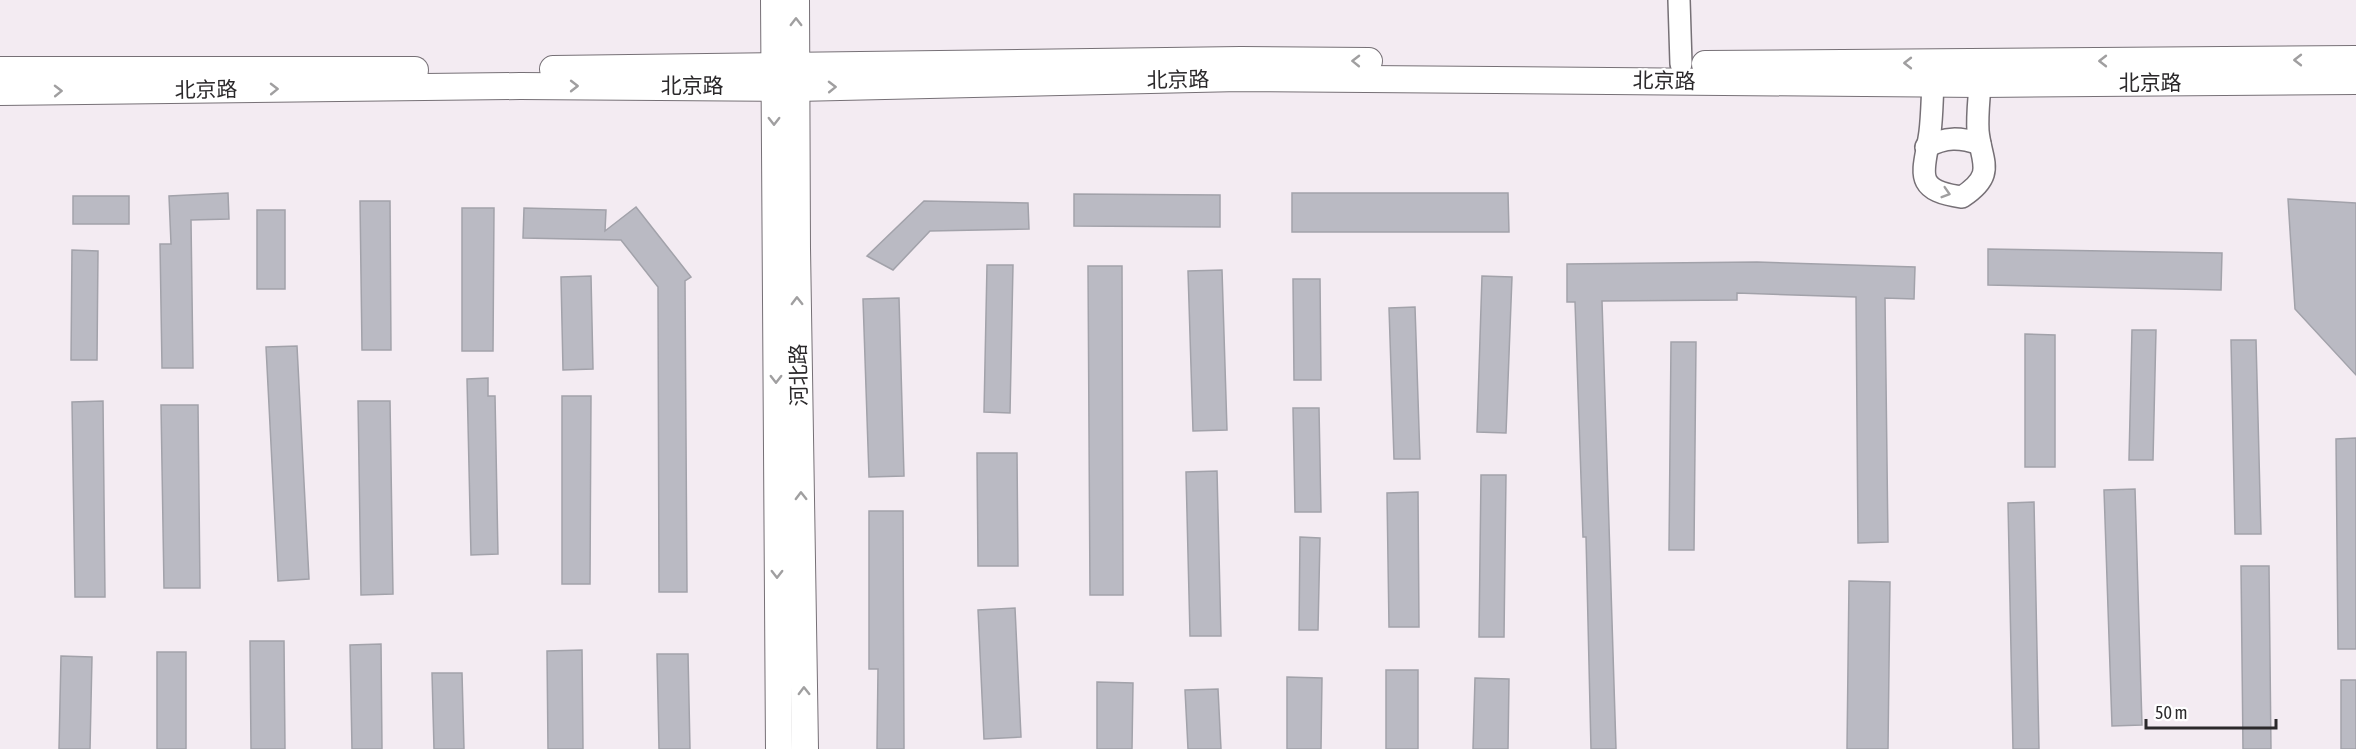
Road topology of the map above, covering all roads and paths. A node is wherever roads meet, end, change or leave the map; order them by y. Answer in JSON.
{"nodes":[{"id":1,"x":774,"y":0,"type":"edge"},
{"id":2,"x":796,"y":0,"type":"edge"},
{"id":3,"x":1679,"y":0,"type":"edge"},
{"id":4,"x":2356,"y":59,"type":"edge"},
{"id":5,"x":1681,"y":64,"type":"junction"},
{"id":6,"x":0,"y":70,"type":"edge"},
{"id":7,"x":785,"y":76,"type":"junction"},
{"id":8,"x":2356,"y":81,"type":"edge"},
{"id":9,"x":1933,"y":84,"type":"junction"},
{"id":10,"x":1980,"y":84,"type":"junction"},
{"id":11,"x":0,"y":92,"type":"edge"},
{"id":12,"x":1980,"y":144,"type":"junction"},
{"id":13,"x":1926,"y":147,"type":"junction"},
{"id":14,"x":779,"y":749,"type":"edge"},
{"id":15,"x":805,"y":749,"type":"edge"}],
"edges":[{"from":1,"to":7,"type":"street","name":"河北路"},
{"from":7,"to":2,"type":"street","name":"河北路","one_way":true},
{"from":3,"to":5,"type":"street"},
{"from":4,"to":5,"type":"street","name":"北京路","one_way":true},
{"from":5,"to":7,"type":"street","name":"北京路","one_way":true},
{"from":6,"to":7,"type":"street","name":"北京路"},
{"from":7,"to":9,"type":"street","name":"北京路","one_way":true},
{"from":11,"to":7,"type":"street","name":"北京路","one_way":true},
{"from":7,"to":14,"type":"street","name":"河北路","one_way":true},
{"from":15,"to":7,"type":"street","name":"河北路","one_way":true},
{"from":8,"to":10,"type":"street","name":"北京路"},
{"from":9,"to":10,"type":"street","name":"北京路"},
{"from":9,"to":13,"type":"street"},
{"from":10,"to":12,"type":"street"},
{"from":12,"to":13,"type":"street"},
{"from":13,"to":12,"type":"street","one_way":true}]}
